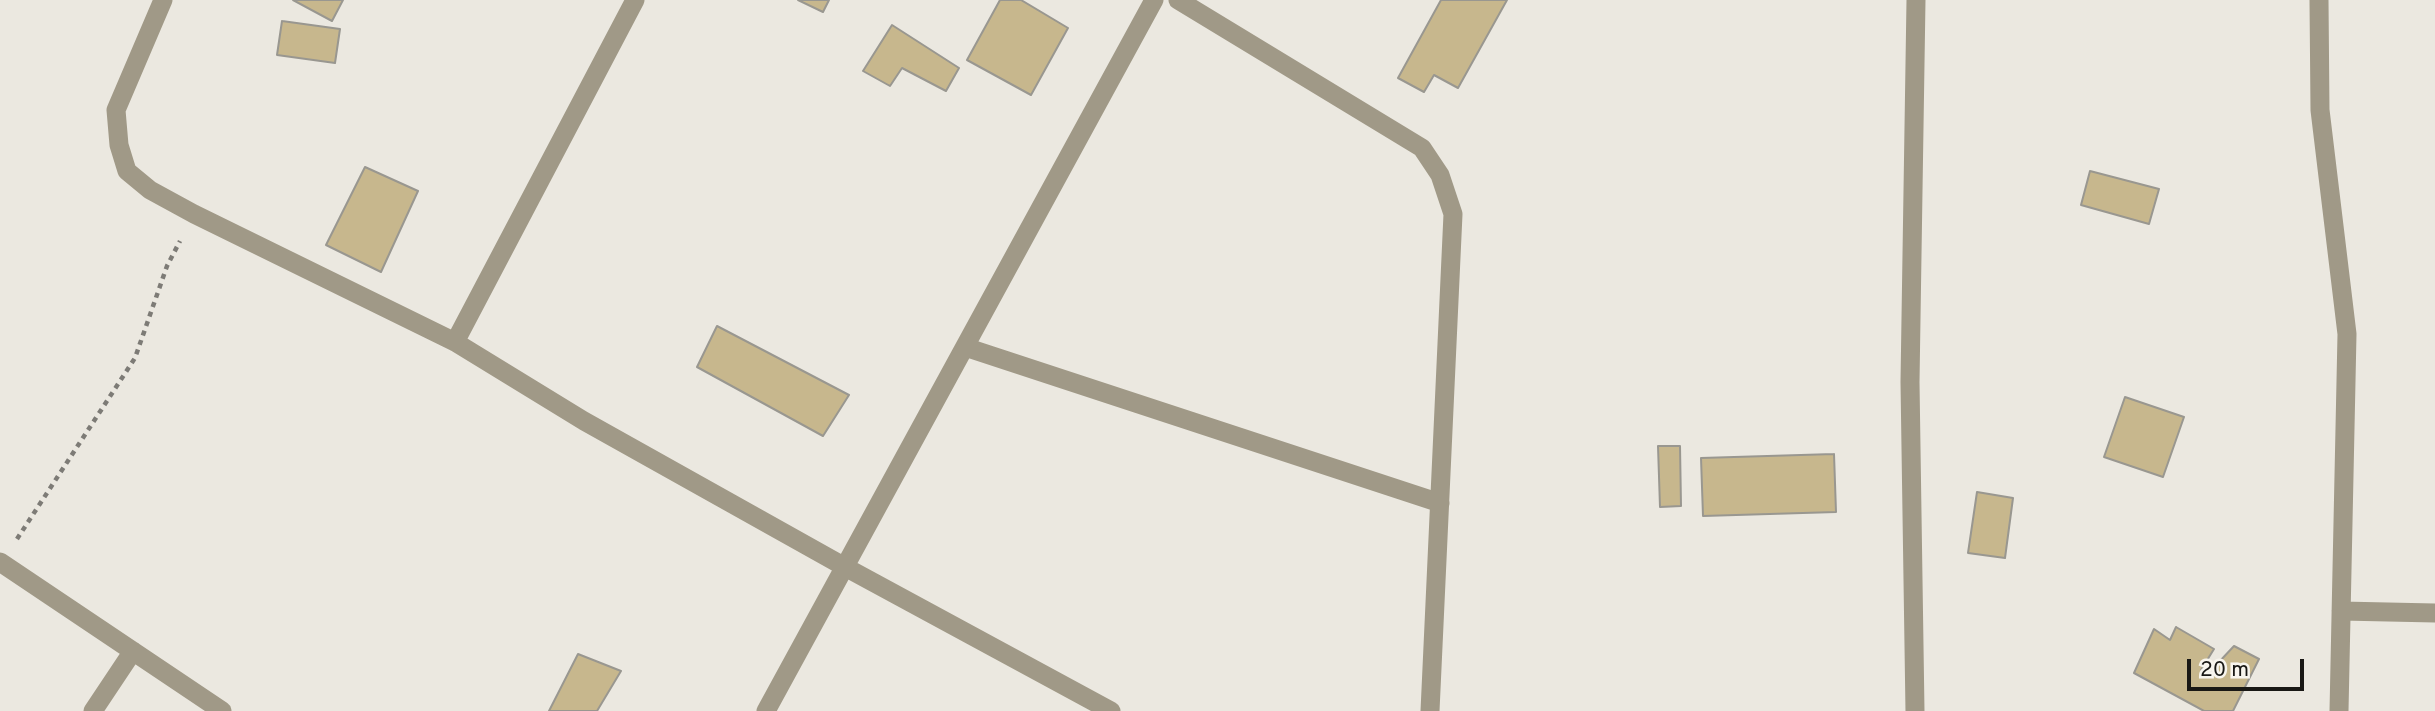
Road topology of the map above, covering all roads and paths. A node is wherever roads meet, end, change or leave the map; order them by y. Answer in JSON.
{"nodes":[{"id":1,"x":163,"y":0,"type":"edge"},
{"id":2,"x":635,"y":0,"type":"edge"},
{"id":3,"x":1154,"y":0,"type":"edge"},
{"id":4,"x":1178,"y":0,"type":"edge"},
{"id":5,"x":1916,"y":0,"type":"edge"},
{"id":6,"x":2319,"y":0,"type":"edge"},
{"id":7,"x":194,"y":214,"type":"junction"},
{"id":8,"x":455,"y":342,"type":"junction"},
{"id":9,"x":965,"y":347,"type":"junction"},
{"id":10,"x":1440,"y":503,"type":"junction"},
{"id":11,"x":1,"y":562,"type":"edge"},
{"id":12,"x":845,"y":567,"type":"junction"},
{"id":13,"x":2341,"y":611,"type":"junction"},
{"id":14,"x":2435,"y":613,"type":"edge"},
{"id":15,"x":133,"y":651,"type":"junction"},
{"id":16,"x":93,"y":711,"type":"edge"},
{"id":17,"x":222,"y":711,"type":"edge"},
{"id":18,"x":766,"y":711,"type":"edge"},
{"id":19,"x":1111,"y":711,"type":"edge"},
{"id":20,"x":1430,"y":711,"type":"edge"},
{"id":21,"x":1915,"y":711,"type":"edge"},
{"id":22,"x":2339,"y":711,"type":"edge"}],
"edges":[{"from":1,"to":7,"type":"street"},
{"from":2,"to":8,"type":"street"},
{"from":3,"to":9,"type":"street"},
{"from":4,"to":10,"type":"street"},
{"from":5,"to":21,"type":"street"},
{"from":6,"to":13,"type":"street"},
{"from":7,"to":8,"type":"street"},
{"from":7,"to":11,"type":"path"},
{"from":8,"to":12,"type":"street"},
{"from":9,"to":10,"type":"street"},
{"from":9,"to":12,"type":"street"},
{"from":10,"to":20,"type":"street"},
{"from":11,"to":15,"type":"street"},
{"from":12,"to":18,"type":"street"},
{"from":12,"to":19,"type":"street"},
{"from":13,"to":14,"type":"street"},
{"from":13,"to":22,"type":"street"},
{"from":15,"to":16,"type":"street"},
{"from":15,"to":17,"type":"street"}]}
